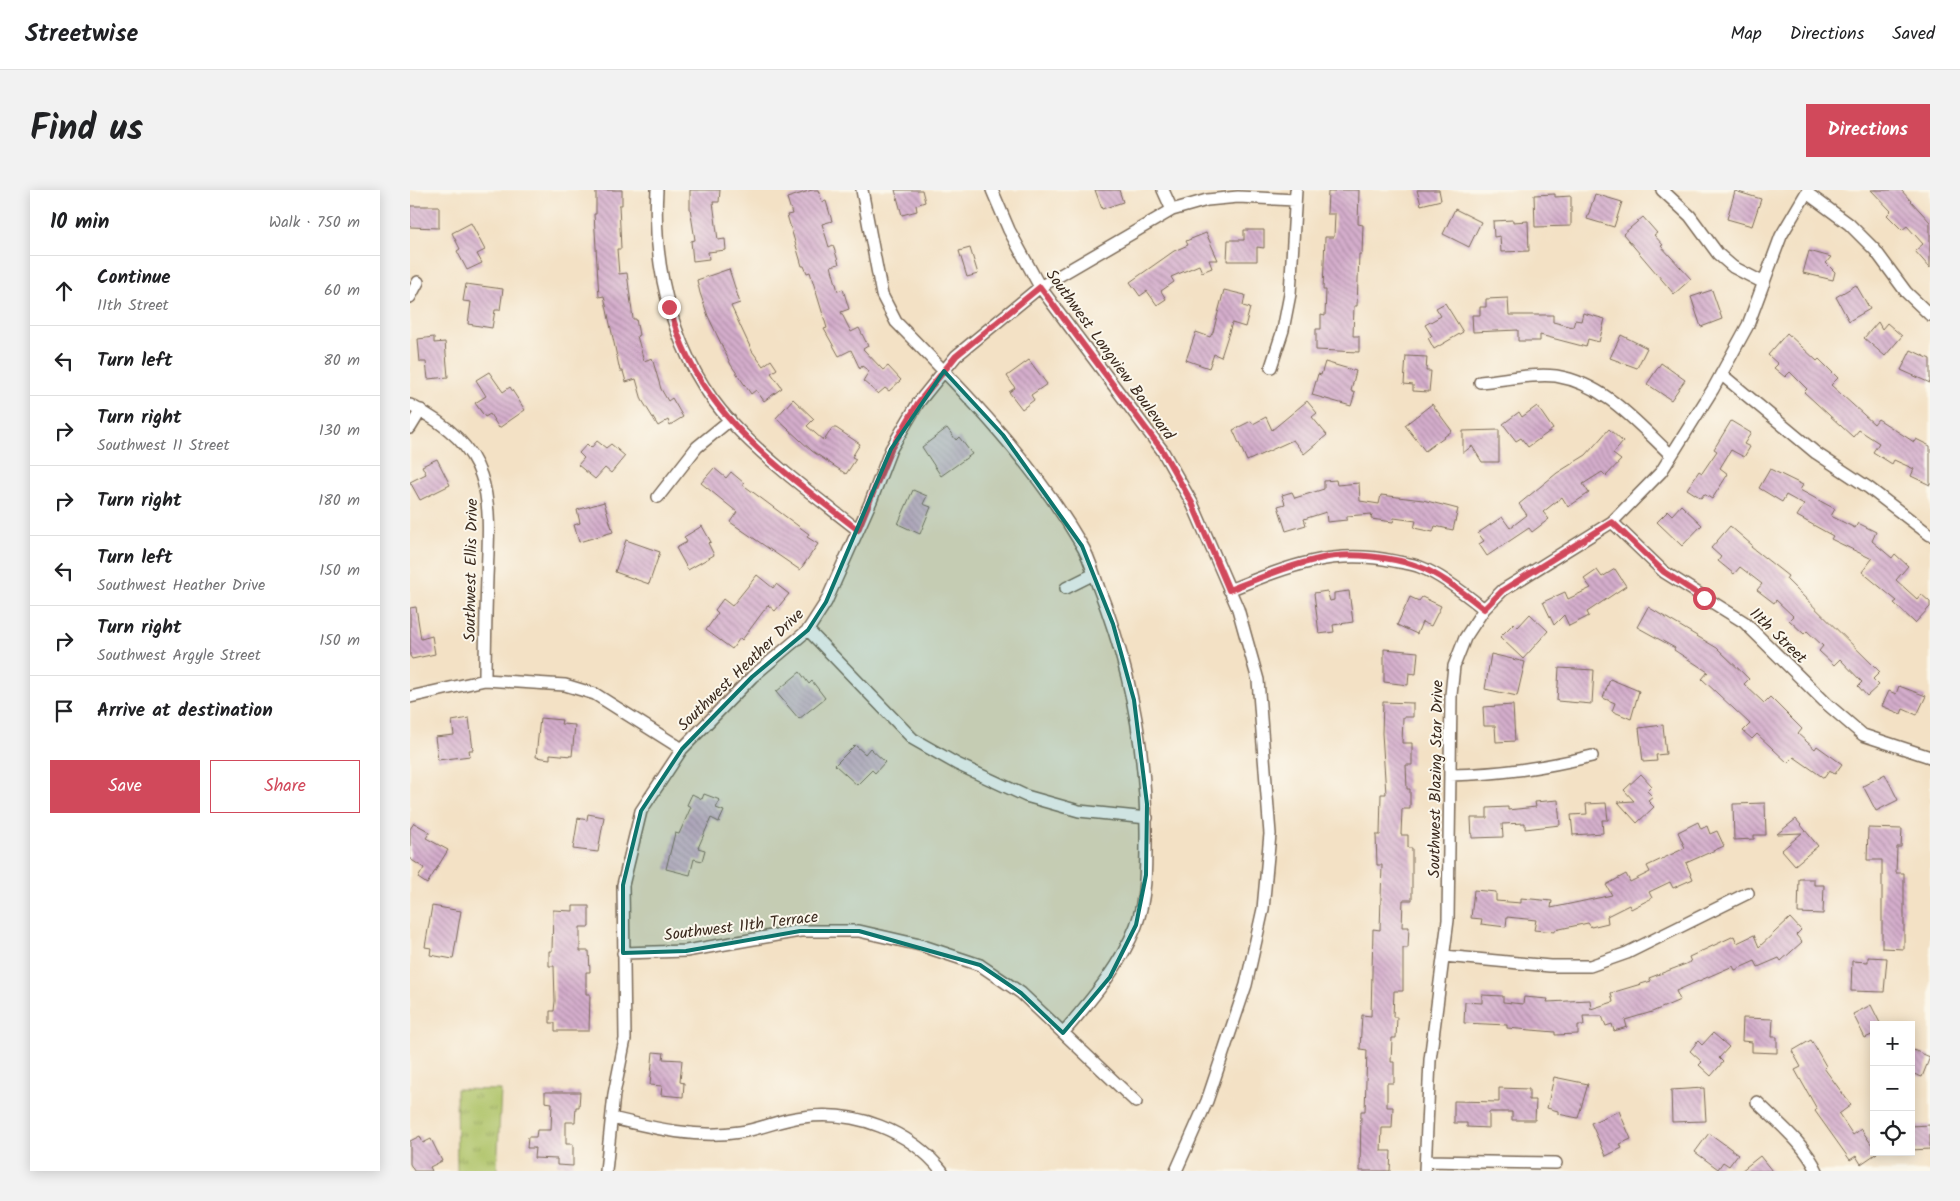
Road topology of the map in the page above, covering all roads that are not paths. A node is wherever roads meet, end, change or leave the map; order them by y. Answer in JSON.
{"nodes":[{"id":1,"x":657,"y":190,"type":"edge"},
{"id":2,"x":862,"y":190,"type":"edge"},
{"id":3,"x":992,"y":190,"type":"edge"},
{"id":4,"x":1163,"y":190,"type":"edge"},
{"id":5,"x":1662,"y":190,"type":"edge"},
{"id":6,"x":1807,"y":191,"type":"edge"},
{"id":7,"x":1295,"y":195,"type":"edge"},
{"id":8,"x":1172,"y":210,"type":"junction"},
{"id":9,"x":418,"y":282,"type":"dead end"},
{"id":10,"x":1764,"y":283,"type":"junction"},
{"id":11,"x":1040,"y":287,"type":"junction"},
{"id":12,"x":410,"y":297,"type":"edge"},
{"id":13,"x":1930,"y":315,"type":"edge"},
{"id":14,"x":1271,"y":366,"type":"dead end"},
{"id":15,"x":944,"y":371,"type":"junction"},
{"id":16,"x":1721,"y":374,"type":"junction"},
{"id":17,"x":1480,"y":382,"type":"dead end"},
{"id":18,"x":410,"y":405,"type":"edge"},
{"id":19,"x":421,"y":410,"type":"junction"},
{"id":20,"x":730,"y":420,"type":"junction"},
{"id":21,"x":410,"y":428,"type":"edge"},
{"id":22,"x":1671,"y":455,"type":"junction"},
{"id":23,"x":658,"y":497,"type":"dead end"},
{"id":24,"x":1612,"y":522,"type":"junction"},
{"id":25,"x":858,"y":530,"type":"junction"},
{"id":26,"x":1930,"y":535,"type":"edge"},
{"id":27,"x":1094,"y":574,"type":"junction"},
{"id":28,"x":1066,"y":588,"type":"dead end"},
{"id":29,"x":1229,"y":590,"type":"junction"},
{"id":30,"x":1484,"y":609,"type":"junction"},
{"id":31,"x":808,"y":630,"type":"junction"},
{"id":32,"x":485,"y":680,"type":"junction"},
{"id":33,"x":410,"y":697,"type":"edge"},
{"id":34,"x":682,"y":749,"type":"junction"},
{"id":35,"x":1592,"y":756,"type":"dead end"},
{"id":36,"x":1930,"y":757,"type":"edge"},
{"id":37,"x":1450,"y":775,"type":"junction"},
{"id":38,"x":1146,"y":818,"type":"junction"},
{"id":39,"x":1748,"y":893,"type":"dead end"},
{"id":40,"x":623,"y":952,"type":"junction"},
{"id":41,"x":1444,"y":956,"type":"junction"},
{"id":42,"x":1063,"y":1034,"type":"junction"},
{"id":43,"x":1136,"y":1102,"type":"dead end"},
{"id":44,"x":1757,"y":1102,"type":"dead end"},
{"id":45,"x":612,"y":1118,"type":"junction"},
{"id":46,"x":1556,"y":1163,"type":"dead end"},
{"id":47,"x":1426,"y":1166,"type":"edge"},
{"id":48,"x":606,"y":1171,"type":"edge"},
{"id":49,"x":942,"y":1171,"type":"edge"},
{"id":50,"x":1176,"y":1171,"type":"edge"},
{"id":51,"x":1816,"y":1171,"type":"edge"}],
"edges":[{"from":1,"to":20,"type":"street"},
{"from":2,"to":15,"type":"street"},
{"from":3,"to":11,"type":"street","name":"Southwest Longview Boulevard"},
{"from":4,"to":8,"type":"street"},
{"from":5,"to":10,"type":"street"},
{"from":6,"to":10,"type":"street","name":"Southwest Blazing Star Drive"},
{"from":6,"to":13,"type":"street"},
{"from":7,"to":8,"type":"street","name":"Southwest Heather Drive"},
{"from":7,"to":14,"type":"street"},
{"from":8,"to":11,"type":"street","name":"Southwest Heather Drive"},
{"from":9,"to":12,"type":"street"},
{"from":10,"to":16,"type":"street","name":"Southwest Blazing Star Drive"},
{"from":11,"to":15,"type":"street","name":"Southwest Heather Drive"},
{"from":11,"to":29,"type":"street","name":"Southwest Longview Boulevard"},
{"from":15,"to":25,"type":"street","name":"Southwest Heather Drive"},
{"from":15,"to":27,"type":"street"},
{"from":16,"to":22,"type":"street","name":"Southwest Blazing Star Drive"},
{"from":16,"to":26,"type":"street"},
{"from":17,"to":22,"type":"street"},
{"from":18,"to":19,"type":"street","name":"Southwest Ellis Drive"},
{"from":19,"to":21,"type":"street"},
{"from":19,"to":32,"type":"street","name":"Southwest Ellis Drive"},
{"from":20,"to":23,"type":"street"},
{"from":20,"to":25,"type":"street"},
{"from":22,"to":24,"type":"street","name":"Southwest Blazing Star Drive"},
{"from":24,"to":30,"type":"street","name":"Southwest Blazing Star Drive"},
{"from":24,"to":36,"type":"street","name":"11th Street"},
{"from":25,"to":31,"type":"street","name":"Southwest Heather Drive"},
{"from":27,"to":28,"type":"street"},
{"from":27,"to":38,"type":"street"},
{"from":29,"to":30,"type":"street"},
{"from":29,"to":50,"type":"street","name":"Southwest Longview Boulevard"},
{"from":30,"to":37,"type":"street","name":"Southwest Blazing Star Drive"},
{"from":31,"to":34,"type":"street","name":"Southwest Heather Drive"},
{"from":31,"to":38,"type":"street"},
{"from":32,"to":33,"type":"street"},
{"from":32,"to":34,"type":"street"},
{"from":34,"to":40,"type":"street","name":"Southwest Heather Drive"},
{"from":35,"to":37,"type":"street"},
{"from":37,"to":41,"type":"street","name":"Southwest Blazing Star Drive"},
{"from":38,"to":42,"type":"street"},
{"from":39,"to":41,"type":"street"},
{"from":40,"to":42,"type":"street","name":"Southwest 11th Terrace"},
{"from":40,"to":45,"type":"street","name":"Southwest Heather Drive"},
{"from":41,"to":47,"type":"street","name":"Southwest Blazing Star Drive"},
{"from":42,"to":43,"type":"street","name":"Southwest 11th Terrace"},
{"from":44,"to":51,"type":"street"},
{"from":45,"to":48,"type":"street","name":"Southwest Heather Drive"},
{"from":45,"to":49,"type":"street"},
{"from":46,"to":47,"type":"street"}]}
